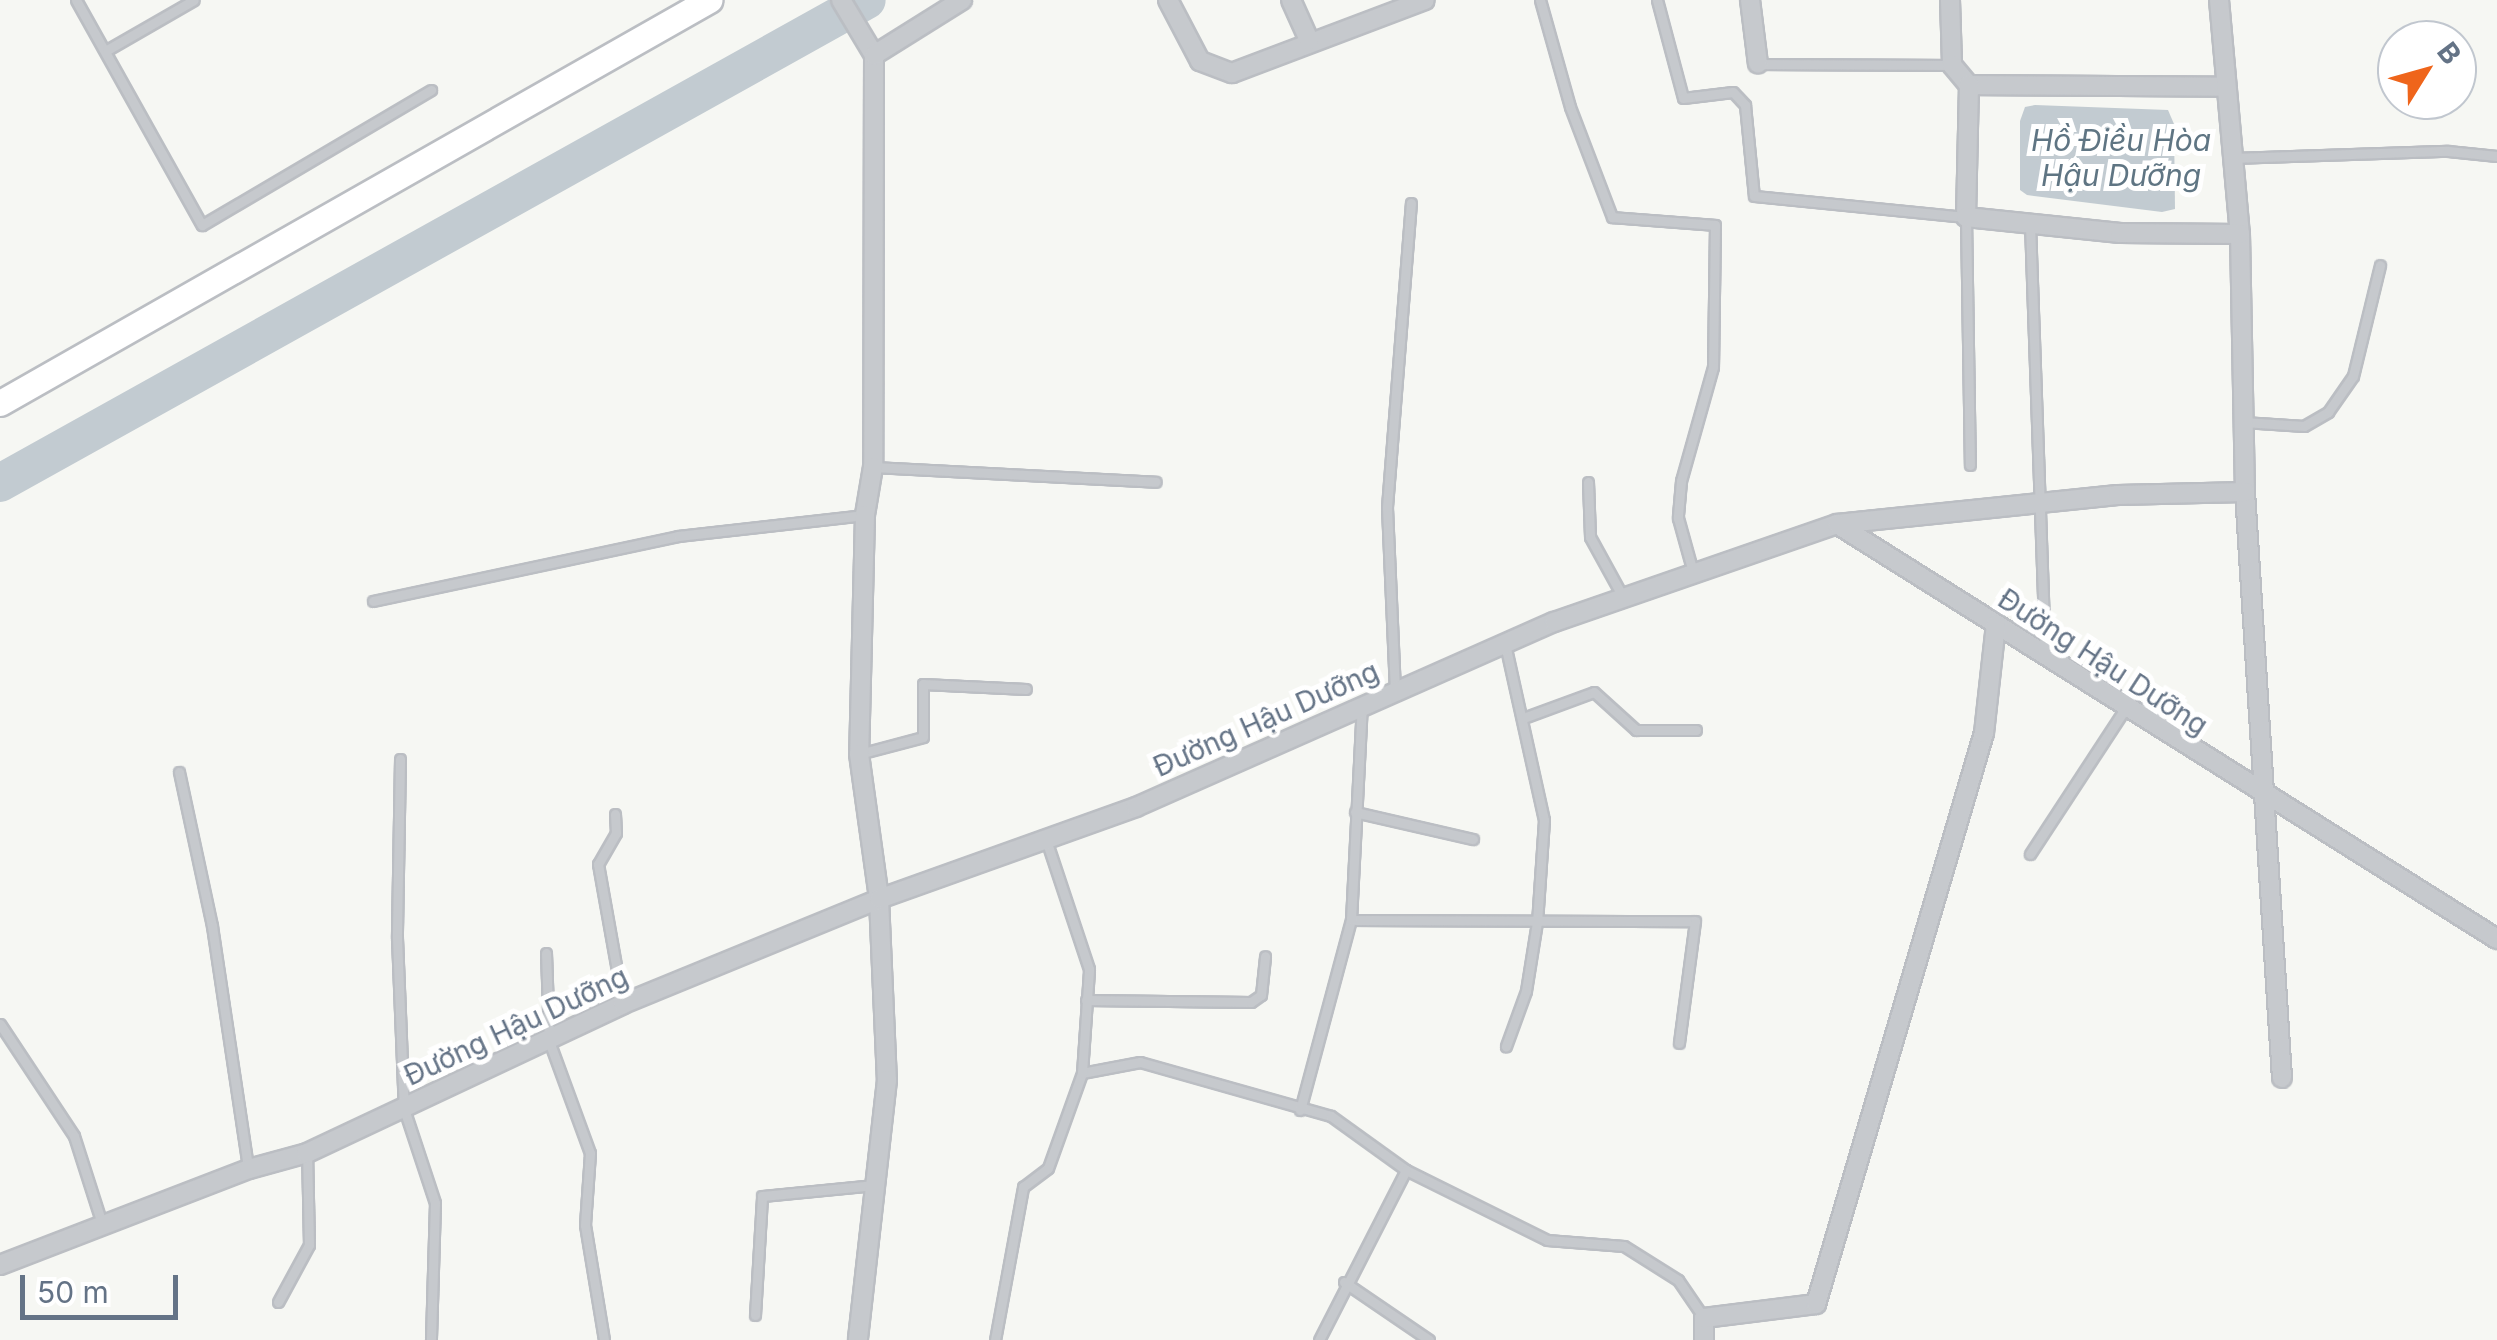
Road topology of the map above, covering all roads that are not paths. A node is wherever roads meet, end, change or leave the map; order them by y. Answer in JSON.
{"nodes":[{"id":1,"x":76,"y":0,"type":"edge"},
{"id":2,"x":194,"y":0,"type":"edge"},
{"id":3,"x":709,"y":0,"type":"edge"},
{"id":4,"x":841,"y":0,"type":"edge"},
{"id":5,"x":962,"y":0,"type":"edge"},
{"id":6,"x":1168,"y":0,"type":"edge"},
{"id":7,"x":1291,"y":0,"type":"edge"},
{"id":8,"x":1425,"y":0,"type":"edge"},
{"id":9,"x":1540,"y":0,"type":"edge"},
{"id":10,"x":1657,"y":0,"type":"edge"},
{"id":11,"x":1750,"y":0,"type":"edge"},
{"id":12,"x":1950,"y":0,"type":"edge"},
{"id":13,"x":2219,"y":0,"type":"edge"},
{"id":14,"x":1395,"y":4,"type":"edge"},
{"id":15,"x":1309,"y":40,"type":"junction"},
{"id":16,"x":107,"y":50,"type":"junction"},
{"id":17,"x":874,"y":54,"type":"junction"},
{"id":18,"x":1758,"y":64,"type":"joint"},
{"id":19,"x":1952,"y":65,"type":"junction"},
{"id":20,"x":1969,"y":85,"type":"junction"},
{"id":21,"x":2226,"y":87,"type":"junction"},
{"id":22,"x":431,"y":90,"type":"dead end"},
{"id":23,"x":2497,"y":156,"type":"edge"},
{"id":24,"x":2232,"y":158,"type":"junction"},
{"id":25,"x":1412,"y":203,"type":"dead end"},
{"id":26,"x":1966,"y":217,"type":"junction"},
{"id":27,"x":2030,"y":224,"type":"junction"},
{"id":28,"x":2240,"y":234,"type":"junction"},
{"id":29,"x":2380,"y":265,"type":"dead end"},
{"id":30,"x":0,"y":402,"type":"edge"},
{"id":31,"x":2243,"y":422,"type":"junction"},
{"id":32,"x":1970,"y":466,"type":"dead end"},
{"id":33,"x":873,"y":467,"type":"junction"},
{"id":34,"x":1156,"y":482,"type":"dead end"},
{"id":35,"x":1588,"y":482,"type":"dead end"},
{"id":36,"x":2245,"y":492,"type":"junction"},
{"id":37,"x":2042,"y":502,"type":"junction"},
{"id":38,"x":865,"y":515,"type":"junction"},
{"id":39,"x":1836,"y":524,"type":"junction"},
{"id":40,"x":1694,"y":576,"type":"junction"},
{"id":41,"x":1623,"y":597,"type":"junction"},
{"id":42,"x":373,"y":601,"type":"dead end"},
{"id":43,"x":1996,"y":625,"type":"junction"},
{"id":44,"x":1506,"y":644,"type":"junction"},
{"id":45,"x":2045,"y":658,"type":"junction"},
{"id":46,"x":1026,"y":689,"type":"dead end"},
{"id":47,"x":1395,"y":692,"type":"junction"},
{"id":48,"x":1362,"y":706,"type":"junction"},
{"id":49,"x":2125,"y":709,"type":"junction"},
{"id":50,"x":1526,"y":717,"type":"junction"},
{"id":51,"x":1696,"y":730,"type":"dead end"},
{"id":52,"x":859,"y":754,"type":"junction"},
{"id":53,"x":400,"y":759,"type":"dead end"},
{"id":54,"x":179,"y":772,"type":"dead end"},
{"id":55,"x":2264,"y":798,"type":"junction"},
{"id":56,"x":1355,"y":812,"type":"junction"},
{"id":57,"x":616,"y":814,"type":"dead end"},
{"id":58,"x":1473,"y":839,"type":"dead end"},
{"id":59,"x":1046,"y":840,"type":"junction"},
{"id":60,"x":2030,"y":854,"type":"dead end"},
{"id":61,"x":879,"y":899,"type":"junction"},
{"id":62,"x":1351,"y":920,"type":"junction"},
{"id":63,"x":1538,"y":922,"type":"junction"},
{"id":64,"x":2497,"y":938,"type":"edge"},
{"id":65,"x":546,"y":954,"type":"dead end"},
{"id":66,"x":1265,"y":956,"type":"dead end"},
{"id":67,"x":1086,"y":1000,"type":"junction"},
{"id":68,"x":623,"y":1004,"type":"junction"},
{"id":69,"x":0,"y":1024,"type":"edge"},
{"id":70,"x":549,"y":1041,"type":"junction"},
{"id":71,"x":1679,"y":1043,"type":"dead end"},
{"id":72,"x":1506,"y":1046,"type":"dead end"},
{"id":73,"x":1082,"y":1073,"type":"junction"},
{"id":74,"x":2282,"y":1078,"type":"dead end"},
{"id":75,"x":404,"y":1109,"type":"junction"},
{"id":76,"x":1300,"y":1110,"type":"junction"},
{"id":77,"x":307,"y":1154,"type":"junction"},
{"id":78,"x":249,"y":1169,"type":"junction"},
{"id":79,"x":1406,"y":1170,"type":"junction"},
{"id":80,"x":878,"y":1184,"type":"junction"},
{"id":81,"x":102,"y":1224,"type":"junction"},
{"id":82,"x":0,"y":1265,"type":"edge"},
{"id":83,"x":1344,"y":1282,"type":"junction"},
{"id":84,"x":278,"y":1302,"type":"dead end"},
{"id":85,"x":755,"y":1315,"type":"dead end"},
{"id":86,"x":1704,"y":1318,"type":"junction"},
{"id":87,"x":431,"y":1340,"type":"edge"},
{"id":88,"x":604,"y":1340,"type":"edge"},
{"id":89,"x":858,"y":1340,"type":"edge"},
{"id":90,"x":994,"y":1340,"type":"edge"},
{"id":91,"x":1319,"y":1340,"type":"edge"},
{"id":92,"x":1429,"y":1340,"type":"edge"},
{"id":93,"x":1704,"y":1340,"type":"edge"}],
"edges":[{"from":1,"to":16,"type":"lane"},
{"from":2,"to":16,"type":"lane"},
{"from":3,"to":30,"type":"street"},
{"from":4,"to":17,"type":"street"},
{"from":5,"to":17,"type":"street"},
{"from":6,"to":15,"type":"street"},
{"from":7,"to":15,"type":"street"},
{"from":8,"to":14,"type":"street"},
{"from":9,"to":40,"type":"lane"},
{"from":10,"to":26,"type":"lane"},
{"from":11,"to":18,"type":"street"},
{"from":12,"to":19,"type":"street"},
{"from":13,"to":21,"type":"street"},
{"from":14,"to":15,"type":"street"},
{"from":16,"to":22,"type":"lane"},
{"from":17,"to":33,"type":"street"},
{"from":18,"to":19,"type":"lane"},
{"from":19,"to":20,"type":"street"},
{"from":20,"to":21,"type":"street"},
{"from":20,"to":26,"type":"street"},
{"from":21,"to":24,"type":"street"},
{"from":23,"to":24,"type":"lane"},
{"from":24,"to":28,"type":"street"},
{"from":25,"to":47,"type":"lane"},
{"from":26,"to":27,"type":"street"},
{"from":26,"to":32,"type":"lane"},
{"from":27,"to":28,"type":"street"},
{"from":27,"to":37,"type":"lane"},
{"from":28,"to":31,"type":"street"},
{"from":29,"to":31,"type":"lane"},
{"from":31,"to":36,"type":"street"},
{"from":33,"to":34,"type":"lane"},
{"from":33,"to":38,"type":"street"},
{"from":35,"to":41,"type":"lane"},
{"from":36,"to":37,"type":"street"},
{"from":36,"to":55,"type":"street"},
{"from":37,"to":39,"type":"street"},
{"from":37,"to":45,"type":"lane"},
{"from":38,"to":42,"type":"lane"},
{"from":38,"to":52,"type":"street"},
{"from":39,"to":40,"type":"street","name":"Đường Hậu Dưỡng"},
{"from":39,"to":43,"type":"street","name":"Đường Hậu Dưỡng"},
{"from":40,"to":41,"type":"street","name":"Đường Hậu Dưỡng"},
{"from":41,"to":44,"type":"street","name":"Đường Hậu Dưỡng"},
{"from":43,"to":45,"type":"street","name":"Đường Hậu Dưỡng"},
{"from":43,"to":86,"type":"street"},
{"from":44,"to":47,"type":"street","name":"Đường Hậu Dưỡng"},
{"from":44,"to":50,"type":"lane"},
{"from":45,"to":49,"type":"street","name":"Đường Hậu Dưỡng"},
{"from":46,"to":52,"type":"lane"},
{"from":47,"to":48,"type":"street","name":"Đường Hậu Dưỡng"},
{"from":48,"to":56,"type":"lane"},
{"from":48,"to":59,"type":"street","name":"Đường Hậu Dưỡng"},
{"from":49,"to":55,"type":"street","name":"Đường Hậu Dưỡng"},
{"from":49,"to":60,"type":"lane"},
{"from":50,"to":51,"type":"lane"},
{"from":50,"to":63,"type":"lane"},
{"from":52,"to":61,"type":"street"},
{"from":53,"to":75,"type":"lane"},
{"from":54,"to":78,"type":"lane"},
{"from":55,"to":64,"type":"street","name":"Đường Hậu Dưỡng"},
{"from":55,"to":74,"type":"street"},
{"from":56,"to":58,"type":"lane"},
{"from":56,"to":62,"type":"lane"},
{"from":57,"to":68,"type":"lane"},
{"from":59,"to":61,"type":"street","name":"Đường Hậu Dưỡng"},
{"from":59,"to":67,"type":"lane"},
{"from":61,"to":68,"type":"street","name":"Đường Hậu Dưỡng"},
{"from":61,"to":80,"type":"street"},
{"from":62,"to":63,"type":"lane"},
{"from":62,"to":76,"type":"lane"},
{"from":63,"to":71,"type":"lane"},
{"from":63,"to":72,"type":"lane"},
{"from":65,"to":70,"type":"lane"},
{"from":66,"to":67,"type":"lane"},
{"from":67,"to":73,"type":"lane"},
{"from":68,"to":70,"type":"street","name":"Đường Hậu Dưỡng"},
{"from":69,"to":81,"type":"lane"},
{"from":70,"to":75,"type":"street","name":"Đường Hậu Dưỡng"},
{"from":70,"to":88,"type":"lane"},
{"from":73,"to":76,"type":"lane"},
{"from":73,"to":90,"type":"lane"},
{"from":75,"to":77,"type":"street","name":"Đường Hậu Dưỡng"},
{"from":75,"to":87,"type":"lane"},
{"from":76,"to":79,"type":"lane"},
{"from":77,"to":78,"type":"street","name":"Đường Hậu Dưỡng"},
{"from":77,"to":84,"type":"lane"},
{"from":78,"to":81,"type":"street","name":"Đường Hậu Dưỡng"},
{"from":79,"to":83,"type":"lane"},
{"from":79,"to":86,"type":"lane"},
{"from":80,"to":85,"type":"lane"},
{"from":80,"to":89,"type":"street"},
{"from":81,"to":82,"type":"street","name":"Đường Hậu Dưỡng"},
{"from":83,"to":91,"type":"lane"},
{"from":83,"to":92,"type":"lane"},
{"from":86,"to":93,"type":"street"}]}
